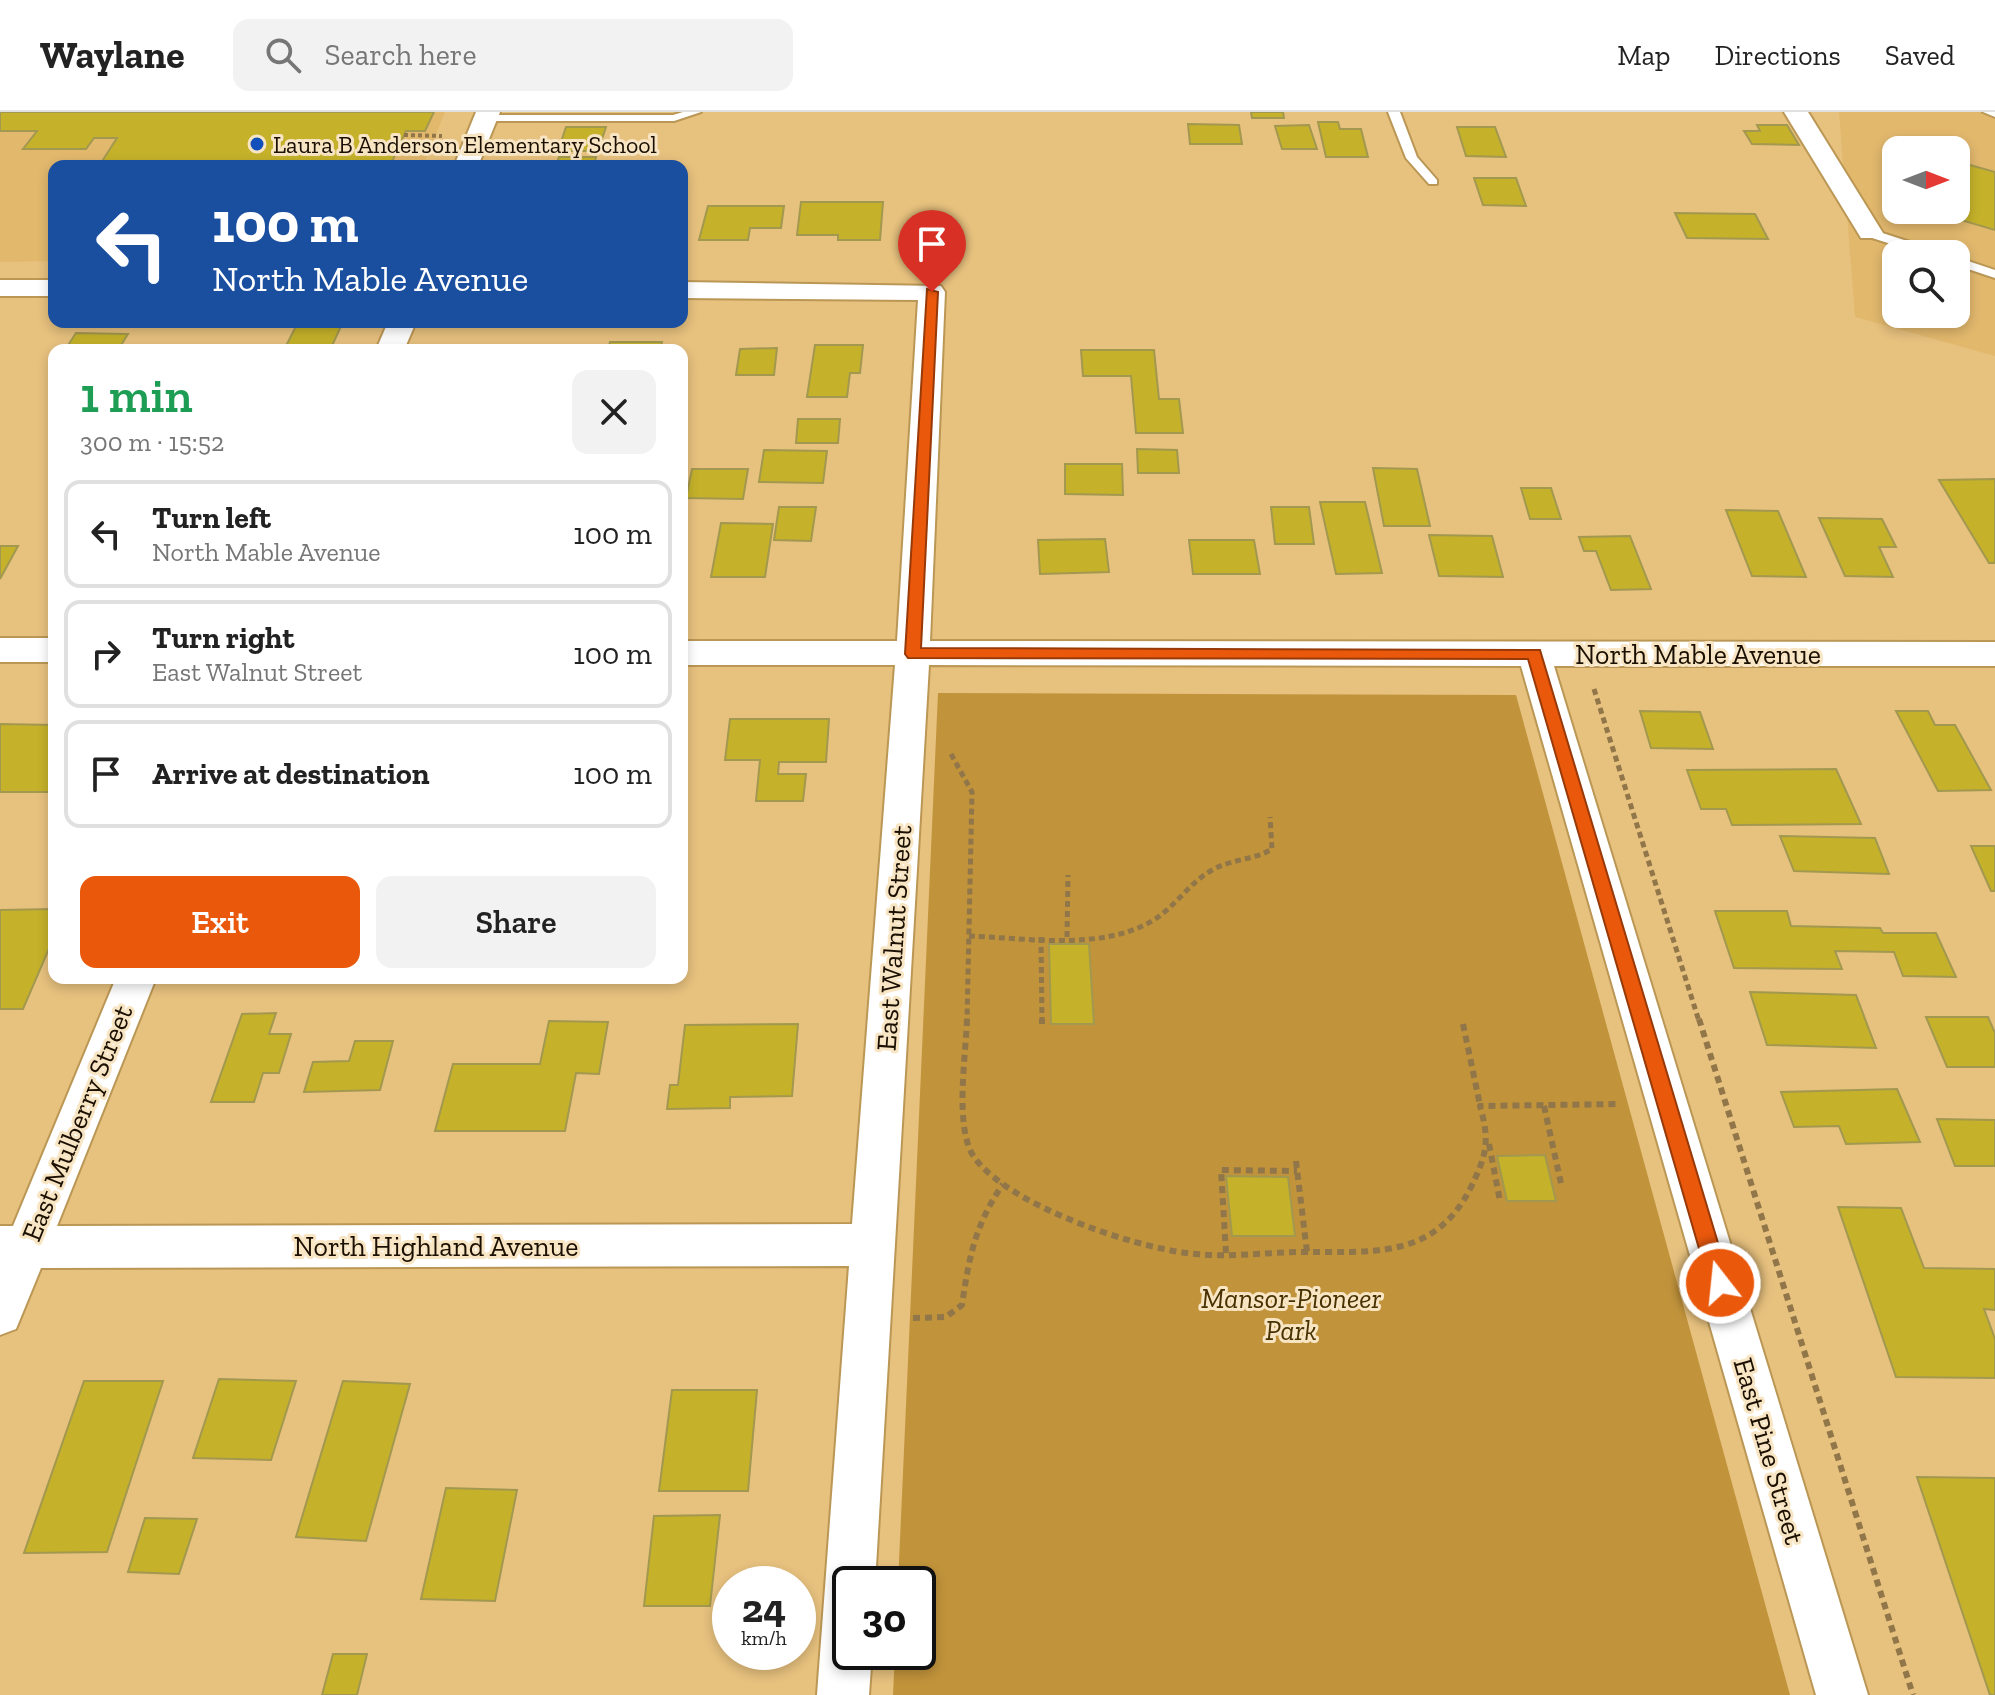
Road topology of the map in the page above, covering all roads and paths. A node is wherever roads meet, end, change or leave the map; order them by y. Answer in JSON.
{"nodes":[{"id":1,"x":695,"y":112,"type":"edge"},
{"id":2,"x":1394,"y":112,"type":"edge"},
{"id":3,"x":1796,"y":112,"type":"edge"},
{"id":4,"x":1989,"y":112,"type":"edge"},
{"id":5,"x":1995,"y":114,"type":"edge"},
{"id":6,"x":487,"y":115,"type":"edge"},
{"id":7,"x":468,"y":160,"type":"edge"},
{"id":8,"x":1433,"y":182,"type":"dead end"},
{"id":9,"x":1870,"y":233,"type":"joint"},
{"id":10,"x":1891,"y":240,"type":"edge"},
{"id":11,"x":1970,"y":266,"type":"edge"},
{"id":12,"x":1995,"y":274,"type":"edge"},
{"id":13,"x":0,"y":288,"type":"edge"},
{"id":14,"x":48,"y":288,"type":"edge"},
{"id":15,"x":688,"y":290,"type":"edge"},
{"id":16,"x":0,"y":650,"type":"edge"},
{"id":17,"x":48,"y":650,"type":"edge"},
{"id":18,"x":688,"y":653,"type":"edge"},
{"id":19,"x":913,"y":654,"type":"junction"},
{"id":20,"x":1534,"y":654,"type":"junction"},
{"id":21,"x":1584,"y":654,"type":"junction"},
{"id":22,"x":1995,"y":654,"type":"edge"},
{"id":23,"x":949,"y":746,"type":"dead end"},
{"id":24,"x":1270,"y":817,"type":"dead end"},
{"id":25,"x":1068,"y":875,"type":"dead end"},
{"id":26,"x":969,"y":936,"type":"junction"},
{"id":27,"x":1041,"y":937,"type":"junction"},
{"id":28,"x":1067,"y":937,"type":"junction"},
{"id":29,"x":133,"y":984,"type":"edge"},
{"id":30,"x":1042,"y":1024,"type":"dead end"},
{"id":31,"x":1463,"y":1024,"type":"dead end"},
{"id":32,"x":1617,"y":1092,"type":"dead end"},
{"id":33,"x":1480,"y":1106,"type":"junction"},
{"id":34,"x":1544,"y":1106,"type":"junction"},
{"id":35,"x":1488,"y":1143,"type":"junction"},
{"id":36,"x":1296,"y":1161,"type":"dead end"},
{"id":37,"x":1297,"y":1171,"type":"junction"},
{"id":38,"x":1003,"y":1184,"type":"junction"},
{"id":39,"x":1562,"y":1188,"type":"dead end"},
{"id":40,"x":1500,"y":1201,"type":"dead end"},
{"id":41,"x":873,"y":1245,"type":"junction"},
{"id":42,"x":13,"y":1248,"type":"edge"},
{"id":43,"x":1307,"y":1252,"type":"junction"},
{"id":44,"x":1226,"y":1253,"type":"junction"},
{"id":45,"x":0,"y":1313,"type":"edge"},
{"id":46,"x":868,"y":1319,"type":"junction"},
{"id":47,"x":851,"y":1566,"type":"edge"},
{"id":48,"x":845,"y":1670,"type":"edge"},
{"id":49,"x":843,"y":1695,"type":"edge"},
{"id":50,"x":1842,"y":1695,"type":"edge"},
{"id":51,"x":1913,"y":1695,"type":"edge"}],
"edges":[{"from":1,"to":6,"type":"lane"},
{"from":2,"to":8,"type":"lane"},
{"from":3,"to":9,"type":"street"},
{"from":4,"to":5,"type":"lane"},
{"from":6,"to":7,"type":"street"},
{"from":9,"to":10,"type":"lane"},
{"from":11,"to":12,"type":"lane"},
{"from":13,"to":14,"type":"street"},
{"from":15,"to":19,"type":"street","name":"East Walnut Street"},
{"from":16,"to":17,"type":"street"},
{"from":18,"to":19,"type":"street","name":"North Mable Avenue"},
{"from":19,"to":20,"type":"street","name":"North Mable Avenue"},
{"from":19,"to":41,"type":"street","name":"East Walnut Street"},
{"from":20,"to":21,"type":"street","name":"North Mable Avenue"},
{"from":20,"to":50,"type":"street","name":"East Pine Street"},
{"from":21,"to":22,"type":"street","name":"North Mable Avenue"},
{"from":21,"to":51,"type":"path"},
{"from":23,"to":26,"type":"path"},
{"from":24,"to":28,"type":"path"},
{"from":25,"to":28,"type":"path"},
{"from":26,"to":27,"type":"path"},
{"from":26,"to":38,"type":"path"},
{"from":27,"to":28,"type":"path"},
{"from":27,"to":30,"type":"path"},
{"from":29,"to":42,"type":"street","name":"East Mulberry Street"},
{"from":31,"to":33,"type":"path"},
{"from":32,"to":34,"type":"path"},
{"from":33,"to":34,"type":"path"},
{"from":33,"to":35,"type":"path"},
{"from":34,"to":39,"type":"path"},
{"from":35,"to":40,"type":"path"},
{"from":35,"to":43,"type":"path"},
{"from":36,"to":37,"type":"path"},
{"from":37,"to":43,"type":"path"},
{"from":37,"to":44,"type":"path"},
{"from":38,"to":44,"type":"path"},
{"from":38,"to":46,"type":"path"},
{"from":41,"to":42,"type":"street","name":"North Highland Avenue"},
{"from":41,"to":46,"type":"street","name":"East Walnut Street"},
{"from":42,"to":45,"type":"street","name":"East Mulberry Street"},
{"from":43,"to":44,"type":"path"},
{"from":46,"to":47,"type":"street","name":"East Walnut Street"},
{"from":48,"to":49,"type":"street","name":"East Walnut Street"}]}
